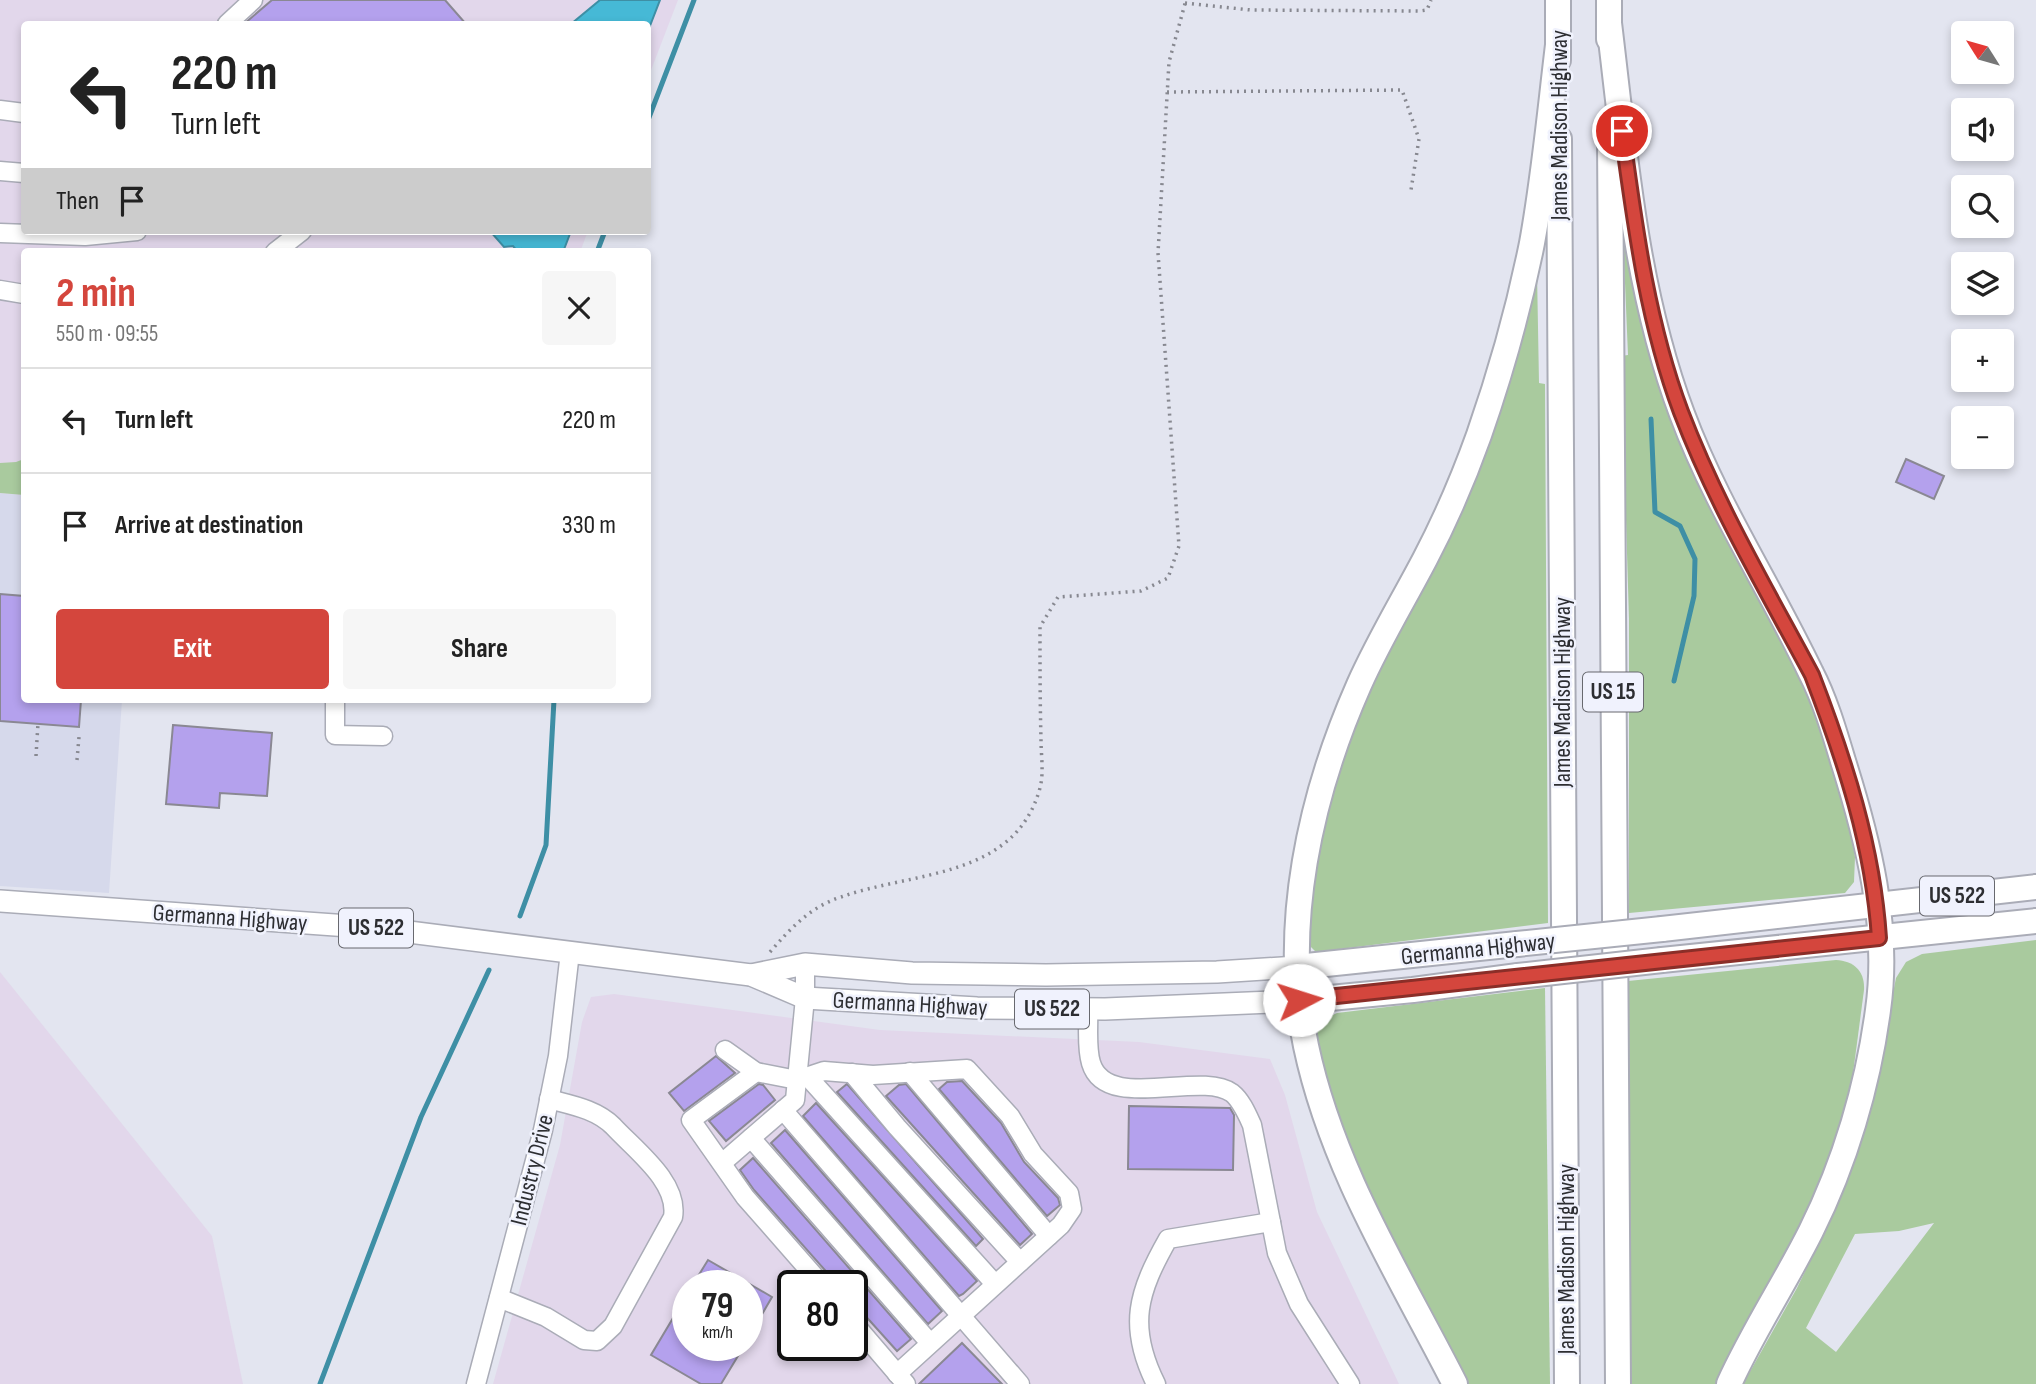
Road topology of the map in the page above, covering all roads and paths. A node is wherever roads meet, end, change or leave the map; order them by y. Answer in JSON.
{"nodes":[{"id":1,"x":253,"y":0,"type":"edge"},
{"id":2,"x":1431,"y":0,"type":"edge"},
{"id":3,"x":1558,"y":0,"type":"edge"},
{"id":4,"x":1185,"y":2,"type":"edge"},
{"id":5,"x":1609,"y":12,"type":"edge"},
{"id":6,"x":230,"y":21,"type":"edge"},
{"id":7,"x":1558,"y":45,"type":"junction"},
{"id":8,"x":1167,"y":92,"type":"junction"},
{"id":9,"x":0,"y":110,"type":"edge"},
{"id":10,"x":21,"y":113,"type":"edge"},
{"id":11,"x":0,"y":171,"type":"edge"},
{"id":12,"x":21,"y":173,"type":"edge"},
{"id":13,"x":1411,"y":190,"type":"dead end"},
{"id":14,"x":0,"y":233,"type":"edge"},
{"id":15,"x":21,"y":234,"type":"edge"},
{"id":16,"x":57,"y":235,"type":"edge"},
{"id":17,"x":95,"y":235,"type":"edge"},
{"id":18,"x":293,"y":235,"type":"edge"},
{"id":19,"x":279,"y":248,"type":"edge"},
{"id":20,"x":0,"y":290,"type":"edge"},
{"id":21,"x":21,"y":294,"type":"edge"},
{"id":22,"x":335,"y":703,"type":"edge"},
{"id":23,"x":37,"y":723,"type":"dead end"},
{"id":24,"x":383,"y":736,"type":"dead end"},
{"id":25,"x":79,"y":737,"type":"dead end"},
{"id":26,"x":36,"y":756,"type":"dead end"},
{"id":27,"x":77,"y":760,"type":"dead end"},
{"id":28,"x":2036,"y":887,"type":"edge"},
{"id":29,"x":0,"y":901,"type":"edge"},
{"id":30,"x":1877,"y":905,"type":"junction"},
{"id":31,"x":2036,"y":921,"type":"edge"},
{"id":32,"x":1879,"y":938,"type":"junction"},
{"id":33,"x":570,"y":952,"type":"junction"},
{"id":34,"x":805,"y":964,"type":"junction"},
{"id":35,"x":1297,"y":967,"type":"junction"},
{"id":36,"x":751,"y":975,"type":"junction"},
{"id":37,"x":805,"y":998,"type":"junction"},
{"id":38,"x":1299,"y":1000,"type":"junction"},
{"id":39,"x":1088,"y":1009,"type":"junction"},
{"id":40,"x":725,"y":1050,"type":"dead end"},
{"id":41,"x":756,"y":1072,"type":"junction"},
{"id":42,"x":910,"y":1072,"type":"junction"},
{"id":43,"x":852,"y":1073,"type":"junction"},
{"id":44,"x":802,"y":1078,"type":"junction"},
{"id":45,"x":549,"y":1099,"type":"junction"},
{"id":46,"x":783,"y":1110,"type":"junction"},
{"id":47,"x":751,"y":1138,"type":"junction"},
{"id":48,"x":722,"y":1163,"type":"junction"},
{"id":49,"x":1270,"y":1222,"type":"junction"},
{"id":50,"x":1049,"y":1236,"type":"junction"},
{"id":51,"x":1020,"y":1262,"type":"junction"},
{"id":52,"x":809,"y":1270,"type":"edge"},
{"id":53,"x":995,"y":1284,"type":"junction"},
{"id":54,"x":499,"y":1298,"type":"junction"},
{"id":55,"x":962,"y":1314,"type":"junction"},
{"id":56,"x":868,"y":1340,"type":"edge"},
{"id":57,"x":930,"y":1343,"type":"junction"},
{"id":58,"x":901,"y":1379,"type":"edge"},
{"id":59,"x":476,"y":1384,"type":"edge"},
{"id":60,"x":1020,"y":1384,"type":"edge"},
{"id":61,"x":1156,"y":1384,"type":"edge"},
{"id":62,"x":1350,"y":1384,"type":"edge"},
{"id":63,"x":1455,"y":1384,"type":"edge"},
{"id":64,"x":1567,"y":1384,"type":"edge"},
{"id":65,"x":1618,"y":1384,"type":"edge"},
{"id":66,"x":1730,"y":1384,"type":"edge"}],
"edges":[{"from":1,"to":6,"type":"street"},
{"from":2,"to":4,"type":"path"},
{"from":3,"to":7,"type":"highway","name":"James Madison Highway","number":"US 15"},
{"from":4,"to":8,"type":"path"},
{"from":5,"to":30,"type":"highway"},
{"from":5,"to":65,"type":"highway","name":"James Madison Highway","number":"US 15"},
{"from":7,"to":35,"type":"highway"},
{"from":7,"to":64,"type":"highway","name":"James Madison Highway","number":"US 15"},
{"from":8,"to":13,"type":"path"},
{"from":8,"to":36,"type":"path"},
{"from":9,"to":10,"type":"street"},
{"from":11,"to":12,"type":"street"},
{"from":14,"to":15,"type":"street"},
{"from":16,"to":17,"type":"street"},
{"from":18,"to":19,"type":"street"},
{"from":20,"to":21,"type":"street"},
{"from":22,"to":24,"type":"street"},
{"from":23,"to":26,"type":"path"},
{"from":25,"to":27,"type":"path"},
{"from":28,"to":30,"type":"highway","name":"Germanna Highway","number":"US 522"},
{"from":29,"to":33,"type":"main road","name":"Germanna Highway","number":"US 522"},
{"from":30,"to":32,"type":"highway"},
{"from":30,"to":35,"type":"highway","name":"Germanna Highway","number":"US 522","bridge":true},
{"from":31,"to":32,"type":"highway","name":"Germanna Highway","number":"US 522"},
{"from":32,"to":38,"type":"highway","name":"Germanna Highway","number":"US 522","bridge":true},
{"from":32,"to":66,"type":"highway"},
{"from":33,"to":36,"type":"main road","name":"Germanna Highway","number":"US 522"},
{"from":33,"to":45,"type":"street","name":"Industry Drive"},
{"from":34,"to":35,"type":"main road","name":"Germanna Highway","number":"US 522"},
{"from":34,"to":36,"type":"main road","name":"Germanna Highway","number":"US 522"},
{"from":34,"to":37,"type":"street"},
{"from":35,"to":38,"type":"highway"},
{"from":36,"to":37,"type":"main road","name":"Germanna Highway","number":"US 522"},
{"from":37,"to":39,"type":"main road","name":"Germanna Highway","number":"US 522"},
{"from":37,"to":44,"type":"street"},
{"from":38,"to":39,"type":"main road","name":"Germanna Highway","number":"US 522"},
{"from":38,"to":63,"type":"highway"},
{"from":39,"to":49,"type":"street"},
{"from":40,"to":41,"type":"street"},
{"from":41,"to":44,"type":"street"},
{"from":41,"to":48,"type":"street"},
{"from":42,"to":43,"type":"street"},
{"from":42,"to":50,"type":"street"},
{"from":42,"to":50,"type":"street"},
{"from":43,"to":44,"type":"street"},
{"from":43,"to":51,"type":"street"},
{"from":44,"to":46,"type":"street"},
{"from":44,"to":53,"type":"street"},
{"from":45,"to":54,"type":"street","name":"Industry Drive"},
{"from":45,"to":54,"type":"street"},
{"from":46,"to":47,"type":"street"},
{"from":46,"to":55,"type":"street"},
{"from":47,"to":48,"type":"street"},
{"from":47,"to":57,"type":"street"},
{"from":48,"to":52,"type":"street"},
{"from":49,"to":61,"type":"street"},
{"from":49,"to":62,"type":"street"},
{"from":50,"to":51,"type":"street"},
{"from":51,"to":53,"type":"street"},
{"from":53,"to":55,"type":"street"},
{"from":54,"to":59,"type":"street","name":"Industry Drive"},
{"from":55,"to":57,"type":"street"},
{"from":55,"to":60,"type":"street"},
{"from":56,"to":58,"type":"street"},
{"from":57,"to":58,"type":"street"}]}
